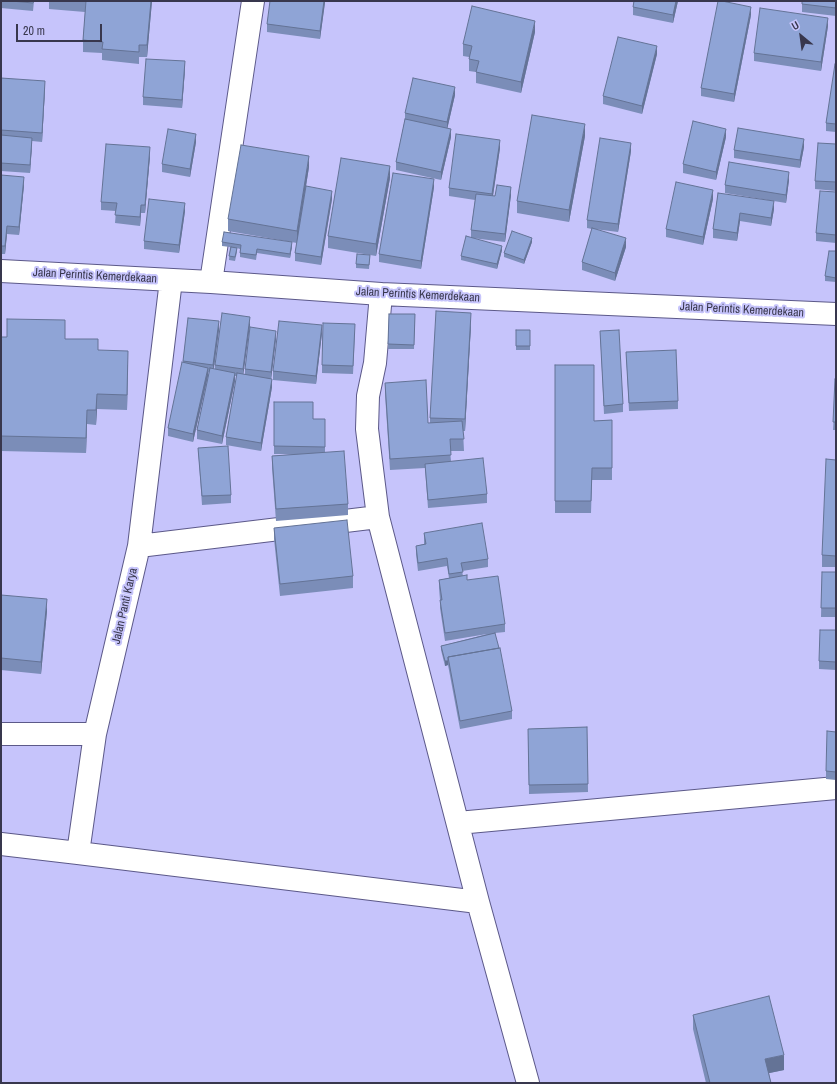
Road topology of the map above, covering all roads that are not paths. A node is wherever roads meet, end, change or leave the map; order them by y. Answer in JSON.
{"nodes":[{"id":1,"x":253,"y":1,"type":"edge"},
{"id":2,"x":1,"y":271,"type":"edge"},
{"id":3,"x":171,"y":280,"type":"junction"},
{"id":4,"x":211,"y":282,"type":"junction"},
{"id":5,"x":381,"y":294,"type":"junction"},
{"id":6,"x":836,"y":314,"type":"edge"},
{"id":7,"x":378,"y":517,"type":"junction"},
{"id":8,"x":139,"y":546,"type":"junction"},
{"id":9,"x":1,"y":734,"type":"edge"},
{"id":10,"x":95,"y":734,"type":"junction"},
{"id":11,"x":836,"y":788,"type":"edge"},
{"id":12,"x":458,"y":823,"type":"junction"},
{"id":13,"x":1,"y":844,"type":"edge"},
{"id":14,"x":78,"y":852,"type":"junction"},
{"id":15,"x":478,"y":902,"type":"junction"},
{"id":16,"x":528,"y":1083,"type":"edge"}],
"edges":[{"from":1,"to":4,"type":"street"},
{"from":2,"to":3,"type":"street","name":"Jalan Perintis Kemerdekaan"},
{"from":3,"to":4,"type":"street","name":"Jalan Perintis Kemerdekaan"},
{"from":3,"to":8,"type":"street","name":"Jalan Panti Karya"},
{"from":4,"to":5,"type":"street","name":"Jalan Perintis Kemerdekaan"},
{"from":5,"to":6,"type":"street","name":"Jalan Perintis Kemerdekaan"},
{"from":5,"to":7,"type":"street"},
{"from":7,"to":8,"type":"street"},
{"from":7,"to":12,"type":"street"},
{"from":8,"to":10,"type":"street","name":"Jalan Panti Karya"},
{"from":9,"to":10,"type":"street"},
{"from":10,"to":14,"type":"street","name":"Jalan Panti Karya"},
{"from":11,"to":12,"type":"street"},
{"from":12,"to":15,"type":"street"},
{"from":13,"to":14,"type":"street"},
{"from":14,"to":15,"type":"street"},
{"from":15,"to":16,"type":"street"}]}
